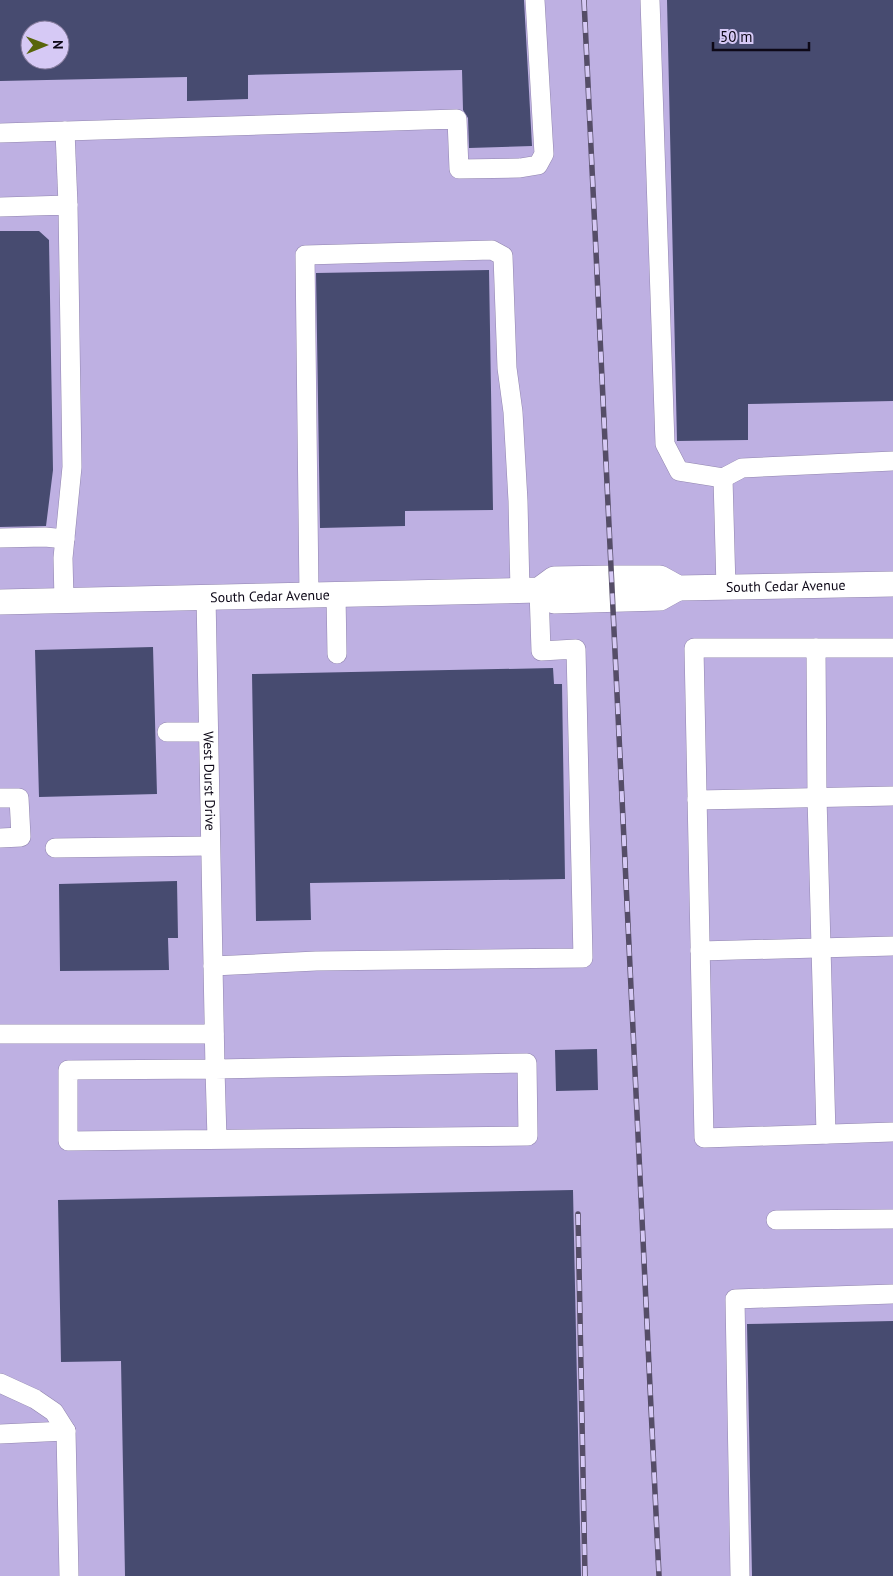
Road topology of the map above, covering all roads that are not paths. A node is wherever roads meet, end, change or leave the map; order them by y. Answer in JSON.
{"nodes":[{"id":1,"x":535,"y":0,"type":"edge"},
{"id":2,"x":650,"y":0,"type":"edge"},
{"id":3,"x":66,"y":131,"type":"junction"},
{"id":4,"x":0,"y":133,"type":"edge"},
{"id":5,"x":68,"y":205,"type":"junction"},
{"id":6,"x":0,"y":207,"type":"edge"},
{"id":7,"x":893,"y":461,"type":"edge"},
{"id":8,"x":723,"y":478,"type":"junction"},
{"id":9,"x":0,"y":538,"type":"edge"},
{"id":10,"x":65,"y":539,"type":"junction"},
{"id":11,"x":893,"y":584,"type":"edge"},
{"id":12,"x":726,"y":588,"type":"junction"},
{"id":13,"x":529,"y":590,"type":"junction"},
{"id":14,"x":336,"y":594,"type":"junction"},
{"id":15,"x":309,"y":595,"type":"junction"},
{"id":16,"x":206,"y":596,"type":"junction"},
{"id":17,"x":64,"y":600,"type":"junction"},
{"id":18,"x":0,"y":602,"type":"edge"},
{"id":19,"x":816,"y":648,"type":"junction"},
{"id":20,"x":893,"y":648,"type":"edge"},
{"id":21,"x":337,"y":654,"type":"dead end"},
{"id":22,"x":167,"y":732,"type":"dead end"},
{"id":23,"x":208,"y":732,"type":"junction"},
{"id":24,"x":893,"y":796,"type":"edge"},
{"id":25,"x":817,"y":797,"type":"junction"},
{"id":26,"x":0,"y":798,"type":"edge"},
{"id":27,"x":697,"y":800,"type":"junction"},
{"id":28,"x":0,"y":838,"type":"edge"},
{"id":29,"x":210,"y":846,"type":"junction"},
{"id":30,"x":55,"y":848,"type":"dead end"},
{"id":31,"x":893,"y":946,"type":"edge"},
{"id":32,"x":821,"y":948,"type":"junction"},
{"id":33,"x":700,"y":951,"type":"junction"},
{"id":34,"x":213,"y":966,"type":"junction"},
{"id":35,"x":0,"y":1034,"type":"edge"},
{"id":36,"x":214,"y":1034,"type":"junction"},
{"id":37,"x":215,"y":1069,"type":"junction"},
{"id":38,"x":893,"y":1132,"type":"edge"},
{"id":39,"x":826,"y":1134,"type":"junction"},
{"id":40,"x":216,"y":1139,"type":"junction"},
{"id":41,"x":893,"y":1219,"type":"edge"},
{"id":42,"x":776,"y":1220,"type":"dead end"},
{"id":43,"x":893,"y":1294,"type":"edge"},
{"id":44,"x":0,"y":1383,"type":"edge"},
{"id":45,"x":66,"y":1431,"type":"junction"},
{"id":46,"x":0,"y":1434,"type":"edge"},
{"id":47,"x":69,"y":1576,"type":"edge"},
{"id":48,"x":740,"y":1576,"type":"edge"}],
"edges":[{"from":1,"to":3,"type":"street"},
{"from":2,"to":8,"type":"street"},
{"from":3,"to":4,"type":"street"},
{"from":3,"to":5,"type":"street"},
{"from":5,"to":6,"type":"street"},
{"from":5,"to":10,"type":"street"},
{"from":7,"to":8,"type":"street"},
{"from":8,"to":12,"type":"street"},
{"from":9,"to":10,"type":"street"},
{"from":10,"to":17,"type":"street"},
{"from":11,"to":12,"type":"main road","name":"South Cedar Avenue"},
{"from":12,"to":13,"type":"main road","name":"South Cedar Avenue"},
{"from":13,"to":14,"type":"main road","name":"South Cedar Avenue"},
{"from":13,"to":15,"type":"street"},
{"from":13,"to":34,"type":"street"},
{"from":14,"to":15,"type":"main road","name":"South Cedar Avenue"},
{"from":14,"to":21,"type":"street"},
{"from":15,"to":16,"type":"main road","name":"South Cedar Avenue"},
{"from":16,"to":17,"type":"main road","name":"South Cedar Avenue"},
{"from":16,"to":23,"type":"street","name":"West Durst Drive"},
{"from":17,"to":18,"type":"main road","name":"South Cedar Avenue"},
{"from":19,"to":20,"type":"street"},
{"from":19,"to":25,"type":"street"},
{"from":19,"to":27,"type":"street"},
{"from":22,"to":23,"type":"street"},
{"from":23,"to":29,"type":"street","name":"West Durst Drive"},
{"from":24,"to":25,"type":"street"},
{"from":25,"to":27,"type":"street"},
{"from":25,"to":32,"type":"street"},
{"from":26,"to":28,"type":"street"},
{"from":27,"to":33,"type":"street"},
{"from":29,"to":30,"type":"street"},
{"from":29,"to":34,"type":"street","name":"West Durst Drive"},
{"from":31,"to":32,"type":"street"},
{"from":32,"to":33,"type":"street"},
{"from":32,"to":39,"type":"street"},
{"from":33,"to":39,"type":"street"},
{"from":34,"to":36,"type":"street","name":"West Durst Drive"},
{"from":35,"to":36,"type":"street"},
{"from":36,"to":37,"type":"street","name":"West Durst Drive"},
{"from":37,"to":40,"type":"street","name":"West Durst Drive"},
{"from":37,"to":40,"type":"street"},
{"from":37,"to":40,"type":"street"},
{"from":38,"to":39,"type":"street"},
{"from":41,"to":42,"type":"street"},
{"from":43,"to":48,"type":"street"},
{"from":44,"to":45,"type":"street"},
{"from":45,"to":46,"type":"street"},
{"from":45,"to":47,"type":"street"}]}
